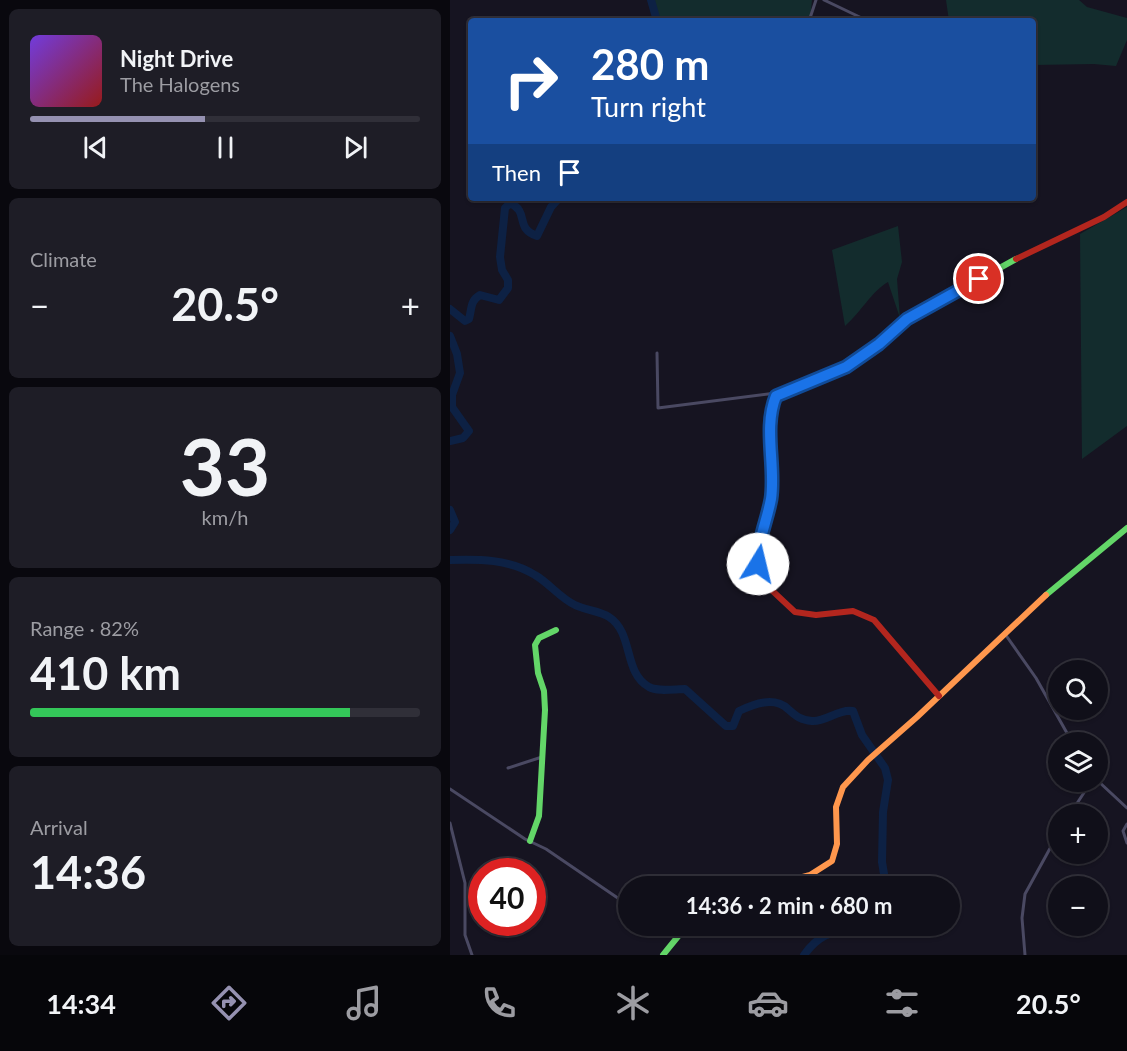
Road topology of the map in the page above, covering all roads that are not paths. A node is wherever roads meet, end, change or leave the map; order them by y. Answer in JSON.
{"nodes":[{"id":1,"x":816,"y":0,"type":"edge"},
{"id":2,"x":824,"y":0,"type":"edge"},
{"id":3,"x":809,"y":18,"type":"edge"},
{"id":4,"x":862,"y":18,"type":"edge"},
{"id":5,"x":1127,"y":202,"type":"edge"},
{"id":6,"x":657,"y":353,"type":"dead end"},
{"id":7,"x":776,"y":395,"type":"junction"},
{"id":8,"x":1127,"y":528,"type":"edge"},
{"id":9,"x":556,"y":630,"type":"dead end"},
{"id":10,"x":1005,"y":634,"type":"junction"},
{"id":11,"x":939,"y":696,"type":"junction"},
{"id":12,"x":1066,"y":732,"type":"edge"},
{"id":13,"x":542,"y":757,"type":"junction"},
{"id":14,"x":508,"y":768,"type":"dead end"},
{"id":15,"x":450,"y":789,"type":"edge"},
{"id":16,"x":1108,"y":790,"type":"edge"},
{"id":17,"x":1127,"y":808,"type":"edge"},
{"id":18,"x":450,"y":822,"type":"edge"},
{"id":19,"x":1127,"y":824,"type":"edge"},
{"id":20,"x":530,"y":841,"type":"junction"},
{"id":21,"x":1127,"y":843,"type":"edge"},
{"id":22,"x":1048,"y":852,"type":"edge"},
{"id":23,"x":806,"y":876,"type":"edge"},
{"id":24,"x":618,"y":898,"type":"edge"},
{"id":25,"x":674,"y":936,"type":"edge"},
{"id":26,"x":472,"y":955,"type":"edge"},
{"id":27,"x":663,"y":955,"type":"edge"},
{"id":28,"x":1025,"y":955,"type":"edge"}],
"edges":[{"from":1,"to":3,"type":"street"},
{"from":2,"to":4,"type":"street"},
{"from":5,"to":7,"type":"street"},
{"from":6,"to":7,"type":"street"},
{"from":7,"to":11,"type":"street"},
{"from":8,"to":10,"type":"street"},
{"from":9,"to":13,"type":"street"},
{"from":10,"to":11,"type":"street"},
{"from":10,"to":12,"type":"street"},
{"from":11,"to":23,"type":"street"},
{"from":13,"to":14,"type":"street"},
{"from":13,"to":20,"type":"street"},
{"from":15,"to":20,"type":"street"},
{"from":16,"to":17,"type":"street"},
{"from":18,"to":26,"type":"street"},
{"from":19,"to":21,"type":"street"},
{"from":20,"to":24,"type":"street"},
{"from":22,"to":28,"type":"street"},
{"from":25,"to":27,"type":"street"}]}
